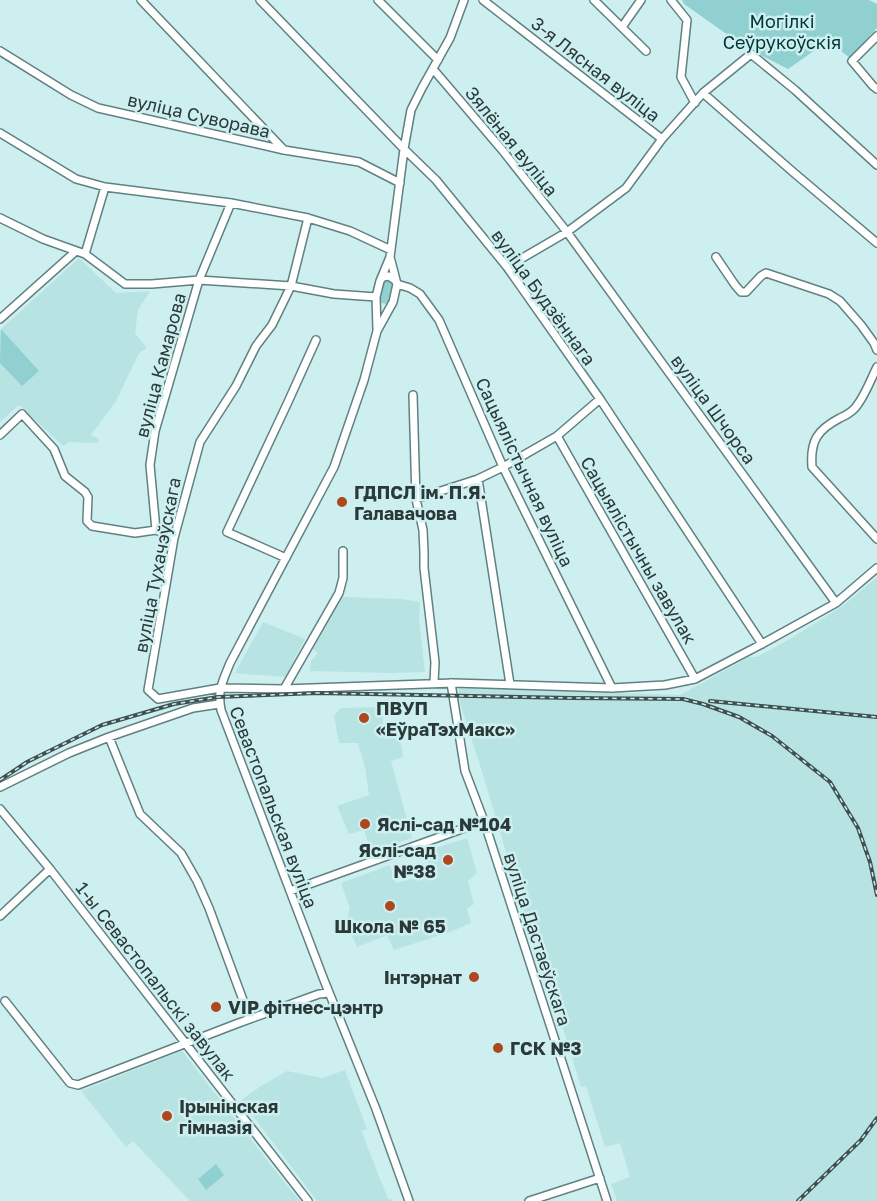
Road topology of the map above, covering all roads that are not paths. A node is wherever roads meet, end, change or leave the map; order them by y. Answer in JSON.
{"nodes":[{"id":1,"x":141,"y":0,"type":"edge"},
{"id":2,"x":260,"y":0,"type":"edge"},
{"id":3,"x":378,"y":0,"type":"edge"},
{"id":4,"x":464,"y":0,"type":"edge"},
{"id":5,"x":483,"y":0,"type":"edge"},
{"id":6,"x":594,"y":0,"type":"edge"},
{"id":7,"x":640,"y":0,"type":"edge"},
{"id":8,"x":671,"y":0,"type":"edge"},
{"id":9,"x":622,"y":27,"type":"junction"},
{"id":10,"x":877,"y":36,"type":"edge"},
{"id":11,"x":0,"y":51,"type":"edge"},
{"id":12,"x":646,"y":51,"type":"dead end"},
{"id":13,"x":438,"y":60,"type":"junction"},
{"id":14,"x":433,"y":69,"type":"junction"},
{"id":15,"x":877,"y":89,"type":"edge"},
{"id":16,"x":703,"y":93,"type":"junction"},
{"id":17,"x":695,"y":103,"type":"junction"},
{"id":18,"x":0,"y":133,"type":"edge"},
{"id":19,"x":662,"y":139,"type":"junction"},
{"id":20,"x":404,"y":149,"type":"junction"},
{"id":21,"x":284,"y":150,"type":"junction"},
{"id":22,"x":877,"y":165,"type":"edge"},
{"id":23,"x":400,"y":183,"type":"junction"},
{"id":24,"x":105,"y":187,"type":"junction"},
{"id":25,"x":231,"y":203,"type":"junction"},
{"id":26,"x":0,"y":218,"type":"edge"},
{"id":27,"x":308,"y":218,"type":"junction"},
{"id":28,"x":567,"y":232,"type":"junction"},
{"id":29,"x":877,"y":243,"type":"edge"},
{"id":30,"x":76,"y":251,"type":"junction"},
{"id":31,"x":85,"y":254,"type":"junction"},
{"id":32,"x":390,"y":254,"type":"junction"},
{"id":33,"x":716,"y":257,"type":"dead end"},
{"id":34,"x":507,"y":267,"type":"junction"},
{"id":35,"x":199,"y":280,"type":"junction"},
{"id":36,"x":380,"y":281,"type":"junction"},
{"id":37,"x":397,"y":284,"type":"junction"},
{"id":38,"x":291,"y":286,"type":"junction"},
{"id":39,"x":376,"y":299,"type":"junction"},
{"id":40,"x":393,"y":302,"type":"junction"},
{"id":41,"x":0,"y":319,"type":"edge"},
{"id":42,"x":377,"y":331,"type":"junction"},
{"id":43,"x":316,"y":340,"type":"dead end"},
{"id":44,"x":877,"y":350,"type":"edge"},
{"id":45,"x":877,"y":367,"type":"edge"},
{"id":46,"x":413,"y":395,"type":"dead end"},
{"id":47,"x":600,"y":399,"type":"junction"},
{"id":48,"x":0,"y":435,"type":"edge"},
{"id":49,"x":557,"y":436,"type":"junction"},
{"id":50,"x":503,"y":467,"type":"junction"},
{"id":51,"x":478,"y":479,"type":"junction"},
{"id":52,"x":416,"y":499,"type":"junction"},
{"id":53,"x":156,"y":530,"type":"junction"},
{"id":54,"x":174,"y":538,"type":"junction"},
{"id":55,"x":877,"y":539,"type":"edge"},
{"id":56,"x":343,"y":551,"type":"dead end"},
{"id":57,"x":286,"y":558,"type":"junction"},
{"id":58,"x":877,"y":568,"type":"edge"},
{"id":59,"x":836,"y":603,"type":"junction"},
{"id":60,"x":762,"y":644,"type":"junction"},
{"id":61,"x":695,"y":679,"type":"junction"},
{"id":62,"x":434,"y":683,"type":"junction"},
{"id":63,"x":452,"y":683,"type":"junction"},
{"id":64,"x":510,"y":684,"type":"junction"},
{"id":65,"x":220,"y":688,"type":"junction"},
{"id":66,"x":284,"y":688,"type":"junction"},
{"id":67,"x":612,"y":688,"type":"junction"},
{"id":68,"x":219,"y":704,"type":"junction"},
{"id":69,"x":109,"y":737,"type":"junction"},
{"id":70,"x":0,"y":786,"type":"edge"},
{"id":71,"x":0,"y":809,"type":"edge"},
{"id":72,"x":484,"y":821,"type":"junction"},
{"id":73,"x":50,"y":869,"type":"junction"},
{"id":74,"x":290,"y":891,"type":"junction"},
{"id":75,"x":0,"y":916,"type":"edge"},
{"id":76,"x":329,"y":993,"type":"junction"},
{"id":77,"x":5,"y":1001,"type":"dead end"},
{"id":78,"x":250,"y":1019,"type":"junction"},
{"id":79,"x":184,"y":1043,"type":"junction"},
{"id":80,"x":600,"y":1178,"type":"junction"},
{"id":81,"x":308,"y":1201,"type":"edge"},
{"id":82,"x":409,"y":1201,"type":"edge"},
{"id":83,"x":529,"y":1201,"type":"edge"},
{"id":84,"x":608,"y":1201,"type":"edge"}],
"edges":[{"from":1,"to":21,"type":"street"},
{"from":2,"to":20,"type":"street","name":"вуліца Будзённага"},
{"from":3,"to":13,"type":"street"},
{"from":4,"to":13,"type":"street","name":"Севастопальская вуліца"},
{"from":5,"to":19,"type":"street","name":"3-я Лясная вуліца"},
{"from":6,"to":9,"type":"street"},
{"from":7,"to":9,"type":"street"},
{"from":8,"to":17,"type":"street"},
{"from":9,"to":12,"type":"street"},
{"from":10,"to":15,"type":"street"},
{"from":11,"to":21,"type":"street","name":"вуліца Суворава"},
{"from":13,"to":14,"type":"street","name":"Севастопальская вуліца"},
{"from":14,"to":20,"type":"street","name":"Севастопальская вуліца"},
{"from":14,"to":28,"type":"street","name":"Зялёная вуліца"},
{"from":16,"to":17,"type":"street"},
{"from":16,"to":22,"type":"street"},
{"from":16,"to":29,"type":"street"},
{"from":17,"to":19,"type":"street"},
{"from":18,"to":24,"type":"street"},
{"from":19,"to":28,"type":"street"},
{"from":20,"to":23,"type":"street","name":"Севастопальская вуліца"},
{"from":20,"to":34,"type":"street","name":"вуліца Будзённага"},
{"from":21,"to":23,"type":"street","name":"вуліца Суворава"},
{"from":23,"to":32,"type":"street","name":"Севастопальская вуліца"},
{"from":24,"to":25,"type":"street"},
{"from":24,"to":31,"type":"street"},
{"from":25,"to":27,"type":"street"},
{"from":25,"to":35,"type":"street","name":"вуліца Камарова"},
{"from":26,"to":30,"type":"street","name":"вуліца Камарова"},
{"from":27,"to":32,"type":"street"},
{"from":27,"to":38,"type":"street","name":"вуліца Тухачэўскага"},
{"from":28,"to":34,"type":"street"},
{"from":28,"to":59,"type":"street","name":"вуліца Шчорса"},
{"from":30,"to":31,"type":"street","name":"вуліца Камарова"},
{"from":30,"to":41,"type":"street"},
{"from":31,"to":35,"type":"street","name":"вуліца Камарова"},
{"from":32,"to":36,"type":"street","name":"Севастопальская вуліца"},
{"from":32,"to":37,"type":"street","name":"Севастопальская вуліца"},
{"from":33,"to":44,"type":"street"},
{"from":34,"to":47,"type":"street","name":"вуліца Будзённага"},
{"from":35,"to":38,"type":"street","name":"вуліца Камарова"},
{"from":35,"to":53,"type":"street","name":"вуліца Камарова"},
{"from":36,"to":37,"type":"street"},
{"from":36,"to":39,"type":"street","name":"Севастопальская вуліца"},
{"from":37,"to":40,"type":"street","name":"Севастопальская вуліца"},
{"from":37,"to":50,"type":"street","name":"Сацыялістычная вуліца"},
{"from":38,"to":39,"type":"street","name":"вуліца Камарова"},
{"from":38,"to":54,"type":"street","name":"вуліца Тухачэўскага"},
{"from":39,"to":40,"type":"street"},
{"from":39,"to":42,"type":"street","name":"Севастопальская вуліца"},
{"from":40,"to":42,"type":"street","name":"Севастопальская вуліца"},
{"from":42,"to":57,"type":"street","name":"Севастопальская вуліца"},
{"from":43,"to":57,"type":"street"},
{"from":45,"to":55,"type":"street"},
{"from":46,"to":52,"type":"street"},
{"from":47,"to":49,"type":"street"},
{"from":47,"to":60,"type":"street","name":"вуліца Будзённага"},
{"from":48,"to":53,"type":"street"},
{"from":49,"to":50,"type":"street"},
{"from":49,"to":61,"type":"street","name":"Сацыялістычны завулак"},
{"from":50,"to":51,"type":"street"},
{"from":50,"to":67,"type":"street","name":"Сацыялістычная вуліца"},
{"from":51,"to":52,"type":"street"},
{"from":51,"to":64,"type":"street"},
{"from":52,"to":62,"type":"street"},
{"from":53,"to":54,"type":"street"},
{"from":54,"to":65,"type":"street","name":"вуліца Тухачэўскага"},
{"from":56,"to":66,"type":"street"},
{"from":57,"to":65,"type":"street","name":"Севастопальская вуліца"},
{"from":58,"to":59,"type":"street"},
{"from":59,"to":60,"type":"street"},
{"from":60,"to":61,"type":"street"},
{"from":61,"to":67,"type":"street"},
{"from":62,"to":63,"type":"street"},
{"from":62,"to":66,"type":"street"},
{"from":63,"to":64,"type":"street"},
{"from":63,"to":72,"type":"street","name":"вуліца Дастаеўскага"},
{"from":64,"to":67,"type":"street"},
{"from":65,"to":66,"type":"street"},
{"from":65,"to":68,"type":"street","name":"Севастопальская вуліца"},
{"from":68,"to":69,"type":"street"},
{"from":68,"to":74,"type":"street","name":"Севастопальская вуліца"},
{"from":69,"to":70,"type":"street"},
{"from":69,"to":78,"type":"street"},
{"from":71,"to":73,"type":"street","name":"1-ы Севастопальскі завулак"},
{"from":72,"to":74,"type":"street"},
{"from":72,"to":80,"type":"street","name":"вуліца Дастаеўскага"},
{"from":73,"to":75,"type":"street"},
{"from":73,"to":79,"type":"street","name":"1-ы Севастопальскі завулак"},
{"from":74,"to":76,"type":"street","name":"Севастопальская вуліца"},
{"from":76,"to":78,"type":"street"},
{"from":76,"to":82,"type":"street","name":"Севастопальская вуліца"},
{"from":77,"to":79,"type":"street"},
{"from":78,"to":79,"type":"street"},
{"from":79,"to":81,"type":"street","name":"1-ы Севастопальскі завулак"},
{"from":80,"to":83,"type":"street"},
{"from":80,"to":84,"type":"street","name":"вуліца Дастаеўскага"}]}
